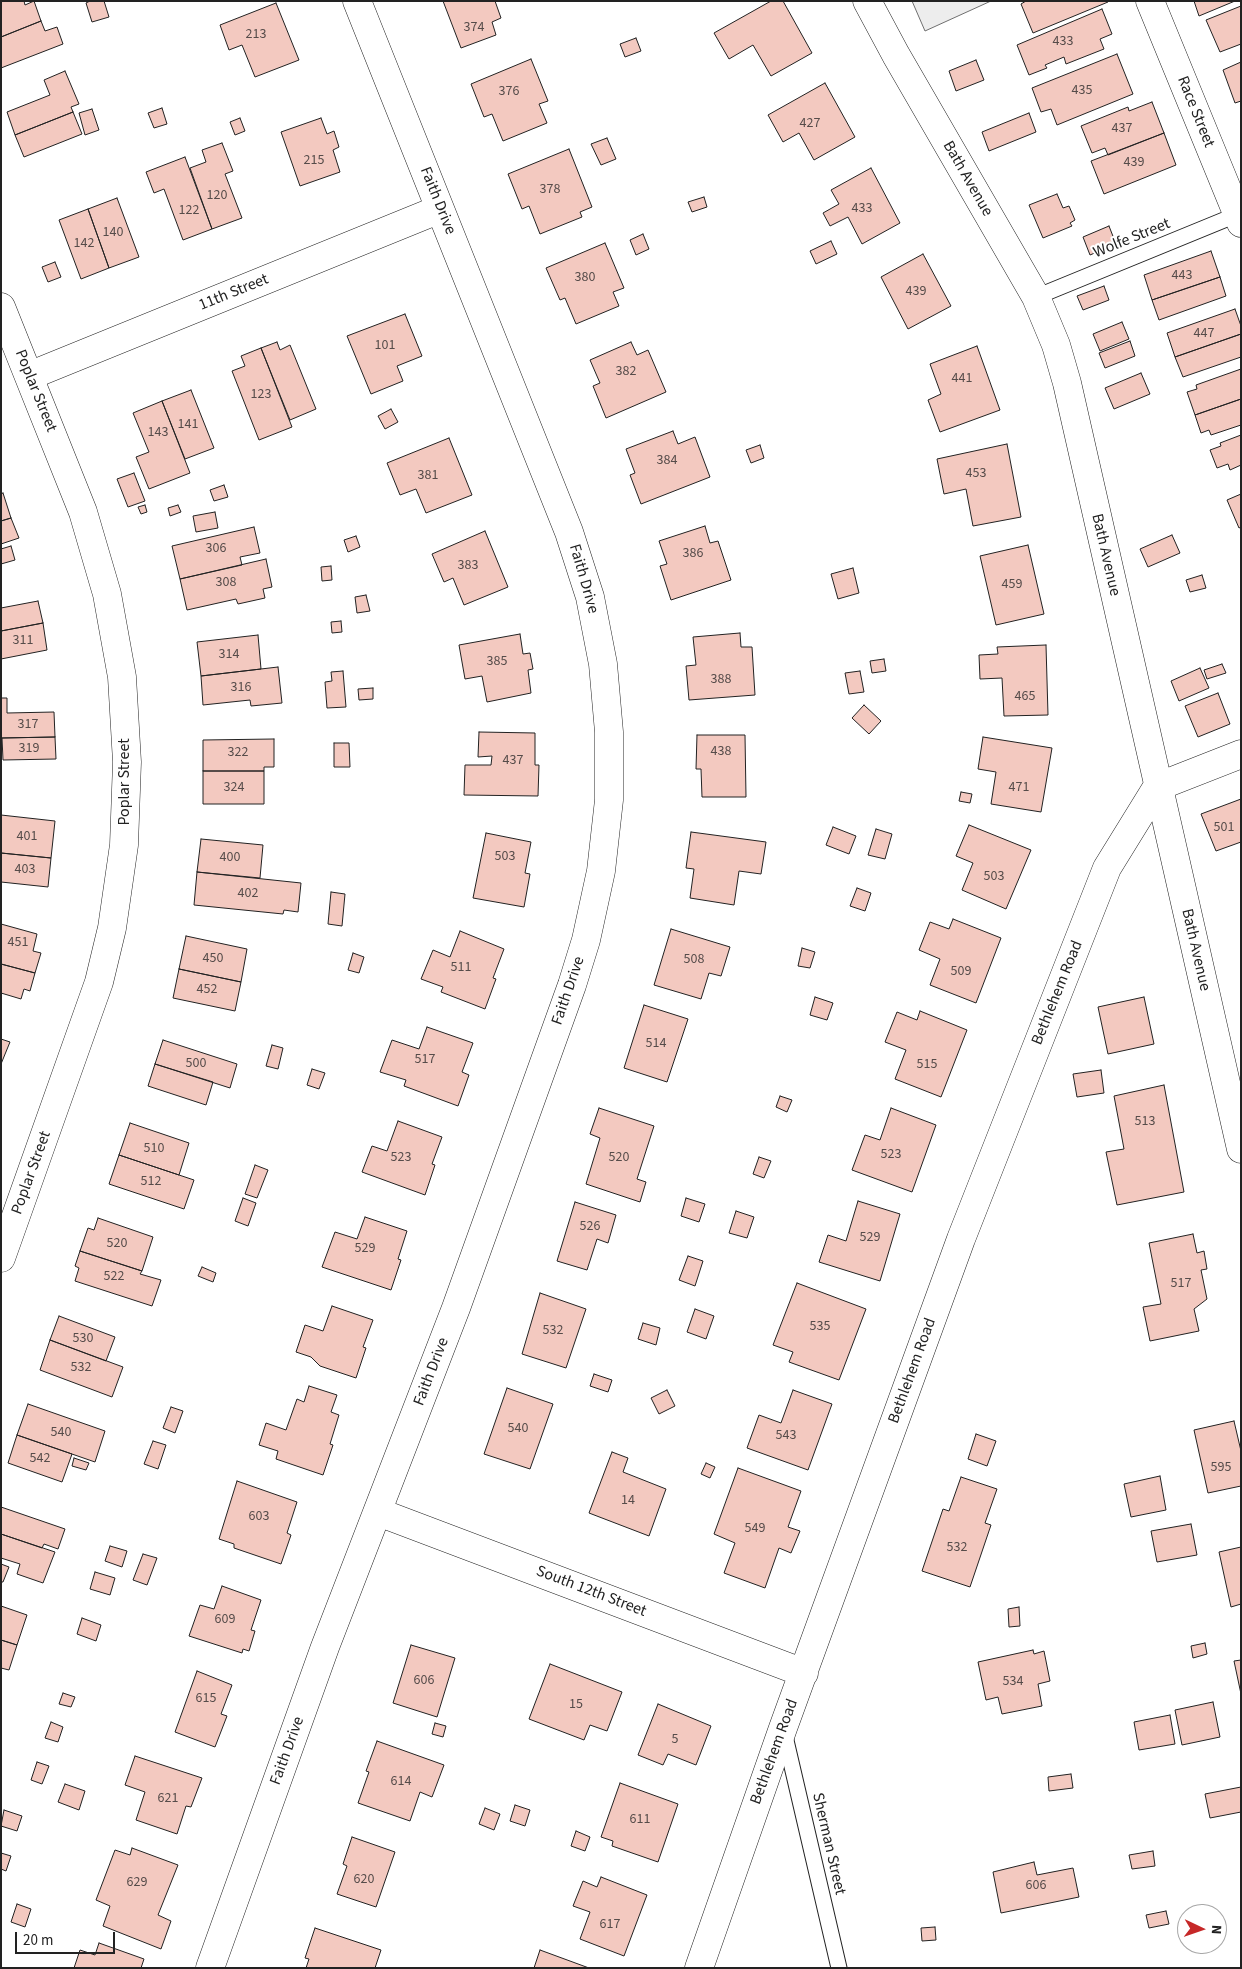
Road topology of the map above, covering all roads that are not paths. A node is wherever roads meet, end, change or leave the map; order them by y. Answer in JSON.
{"nodes":[{"id":1,"x":357,"y":1,"type":"edge"},
{"id":2,"x":867,"y":1,"type":"edge"},
{"id":3,"x":1150,"y":1,"type":"edge"},
{"id":4,"x":440,"y":209,"type":"junction"},
{"id":5,"x":1240,"y":217,"type":"edge"},
{"id":6,"x":1036,"y":297,"type":"junction"},
{"id":7,"x":1,"y":307,"type":"edge"},
{"id":8,"x":29,"y":376,"type":"junction"},
{"id":9,"x":1241,"y":754,"type":"edge"},
{"id":10,"x":1157,"y":787,"type":"junction"},
{"id":11,"x":1241,"y":1149,"type":"edge"},
{"id":12,"x":1,"y":1258,"type":"edge"},
{"id":13,"x":378,"y":1512,"type":"junction"},
{"id":14,"x":804,"y":1673,"type":"junction"},
{"id":15,"x":783,"y":1728,"type":"junction"},
{"id":16,"x":210,"y":1968,"type":"edge"},
{"id":17,"x":699,"y":1968,"type":"edge"},
{"id":18,"x":839,"y":1968,"type":"edge"}],
"edges":[{"from":1,"to":4,"type":"street","name":"Faith Drive"},
{"from":2,"to":6,"type":"street","name":"Bath Avenue"},
{"from":3,"to":5,"type":"street","name":"Race Street"},
{"from":4,"to":8,"type":"street","name":"11th Street"},
{"from":4,"to":13,"type":"street","name":"Faith Drive"},
{"from":5,"to":6,"type":"lane","name":"Wolfe Street"},
{"from":6,"to":10,"type":"street","name":"Bath Avenue"},
{"from":7,"to":8,"type":"street","name":"Poplar Street"},
{"from":8,"to":12,"type":"street","name":"Poplar Street"},
{"from":9,"to":10,"type":"street"},
{"from":10,"to":11,"type":"street","name":"Bath Avenue"},
{"from":10,"to":14,"type":"street","name":"Bethlehem Road"},
{"from":13,"to":14,"type":"street","name":"South 12th Street"},
{"from":13,"to":16,"type":"street","name":"Faith Drive"},
{"from":14,"to":15,"type":"street","name":"Bethlehem Road"},
{"from":15,"to":17,"type":"street","name":"Bethlehem Road"},
{"from":15,"to":18,"type":"lane","name":"Sherman Street"}]}
